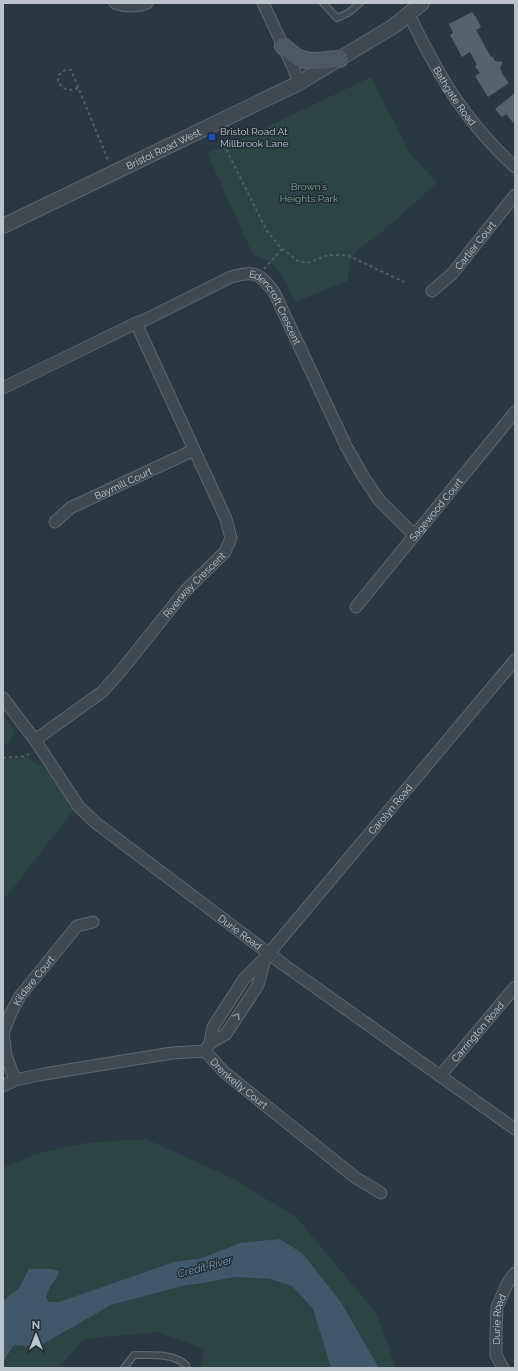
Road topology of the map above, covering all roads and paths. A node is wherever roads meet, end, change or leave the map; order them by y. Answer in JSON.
{"nodes":[{"id":1,"x":115,"y":3,"type":"edge"},
{"id":2,"x":147,"y":3,"type":"edge"},
{"id":3,"x":263,"y":3,"type":"edge"},
{"id":4,"x":323,"y":3,"type":"edge"},
{"id":5,"x":360,"y":3,"type":"edge"},
{"id":6,"x":422,"y":3,"type":"edge"},
{"id":7,"x":409,"y":14,"type":"junction"},
{"id":8,"x":283,"y":46,"type":"junction"},
{"id":9,"x":340,"y":59,"type":"junction"},
{"id":10,"x":300,"y":83,"type":"junction"},
{"id":11,"x":78,"y":88,"type":"junction"},
{"id":12,"x":222,"y":139,"type":"dead end"},
{"id":13,"x":108,"y":160,"type":"dead end"},
{"id":14,"x":515,"y":167,"type":"edge"},
{"id":15,"x":515,"y":195,"type":"edge"},
{"id":16,"x":3,"y":226,"type":"edge"},
{"id":17,"x":282,"y":249,"type":"junction"},
{"id":18,"x":258,"y":275,"type":"junction"},
{"id":19,"x":404,"y":282,"type":"dead end"},
{"id":20,"x":432,"y":292,"type":"dead end"},
{"id":21,"x":136,"y":323,"type":"junction"},
{"id":22,"x":3,"y":388,"type":"edge"},
{"id":23,"x":515,"y":412,"type":"edge"},
{"id":24,"x":194,"y":450,"type":"junction"},
{"id":25,"x":55,"y":522,"type":"dead end"},
{"id":26,"x":414,"y":535,"type":"junction"},
{"id":27,"x":356,"y":607,"type":"dead end"},
{"id":28,"x":515,"y":660,"type":"edge"},
{"id":29,"x":3,"y":698,"type":"edge"},
{"id":30,"x":37,"y":744,"type":"junction"},
{"id":31,"x":3,"y":758,"type":"edge"},
{"id":32,"x":93,"y":922,"type":"dead end"},
{"id":33,"x":267,"y":956,"type":"junction"},
{"id":34,"x":515,"y":987,"type":"edge"},
{"id":35,"x":208,"y":1047,"type":"junction"},
{"id":36,"x":440,"y":1076,"type":"junction"},
{"id":37,"x":15,"y":1080,"type":"junction"},
{"id":38,"x":3,"y":1086,"type":"edge"},
{"id":39,"x":515,"y":1129,"type":"edge"},
{"id":40,"x":381,"y":1193,"type":"dead end"},
{"id":41,"x":515,"y":1273,"type":"edge"},
{"id":42,"x":124,"y":1368,"type":"edge"},
{"id":43,"x":186,"y":1368,"type":"edge"},
{"id":44,"x":503,"y":1368,"type":"edge"}],
"edges":[{"from":1,"to":2,"type":"street"},
{"from":3,"to":8,"type":"street"},
{"from":4,"to":5,"type":"lane"},
{"from":6,"to":7,"type":"street","name":"Bristol Road West"},
{"from":7,"to":9,"type":"street","name":"Bristol Road West"},
{"from":7,"to":14,"type":"street","name":"Bathgate Road"},
{"from":8,"to":9,"type":"main road"},
{"from":8,"to":10,"type":"street"},
{"from":9,"to":10,"type":"street","name":"Bristol Road West"},
{"from":10,"to":16,"type":"street","name":"Bristol Road West"},
{"from":11,"to":11,"type":"path"},
{"from":11,"to":13,"type":"path"},
{"from":12,"to":17,"type":"path"},
{"from":15,"to":20,"type":"street","name":"Cartier Court"},
{"from":17,"to":18,"type":"path"},
{"from":17,"to":19,"type":"path"},
{"from":18,"to":21,"type":"street","name":"Edencroft Crescent"},
{"from":18,"to":26,"type":"street","name":"Edencroft Crescent"},
{"from":21,"to":22,"type":"street","name":"Edencroft Crescent"},
{"from":21,"to":24,"type":"street","name":"Riverway Crescent"},
{"from":23,"to":26,"type":"street","name":"Sagewood Court"},
{"from":24,"to":25,"type":"street","name":"Baymill Court"},
{"from":24,"to":30,"type":"street","name":"Riverway Crescent"},
{"from":26,"to":27,"type":"street","name":"Sagewood Court"},
{"from":28,"to":33,"type":"street","name":"Carolyn Road"},
{"from":29,"to":30,"type":"street","name":"Durie Road"},
{"from":30,"to":31,"type":"path"},
{"from":30,"to":33,"type":"street","name":"Durie Road"},
{"from":32,"to":37,"type":"street","name":"Kildare Court"},
{"from":33,"to":35,"type":"street","name":"Carolyn Road"},
{"from":33,"to":36,"type":"street","name":"Durie Road"},
{"from":34,"to":36,"type":"street","name":"Carrington Road"},
{"from":35,"to":37,"type":"street","name":"Drenkelly Court"},
{"from":35,"to":40,"type":"street","name":"Drenkelly Court"},
{"from":36,"to":39,"type":"street","name":"Durie Road"},
{"from":37,"to":38,"type":"street","name":"Drenkelly Court"},
{"from":41,"to":44,"type":"street","name":"Durie Road"},
{"from":42,"to":43,"type":"lane"}]}
